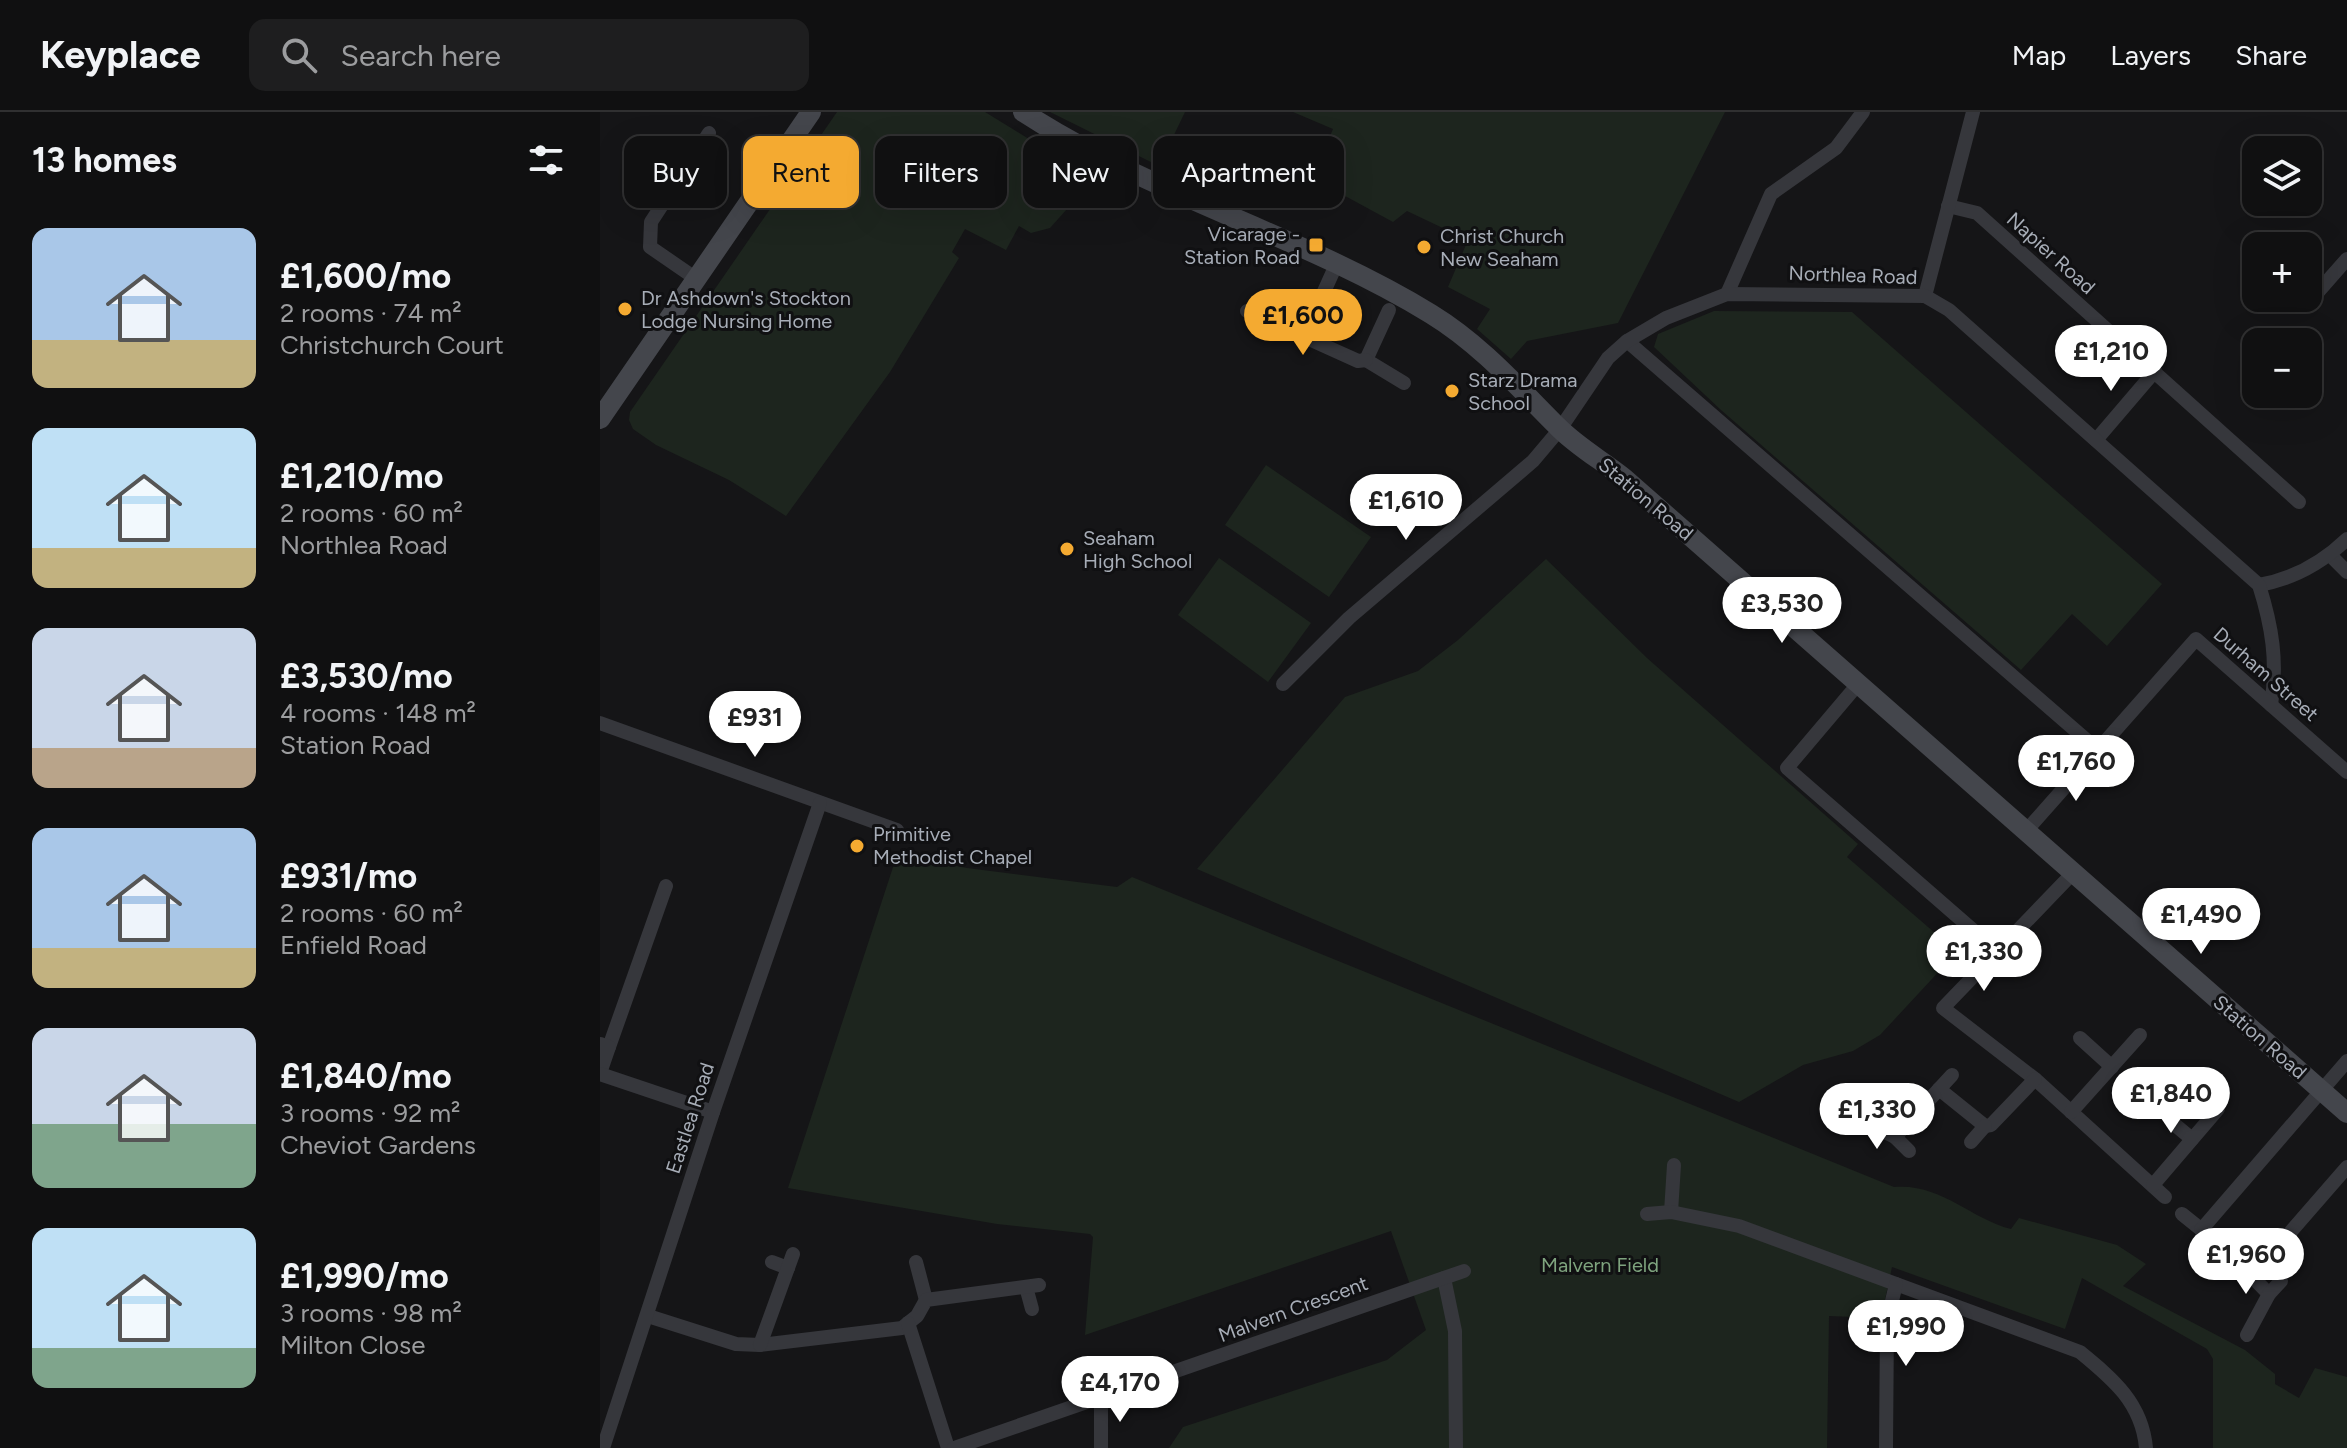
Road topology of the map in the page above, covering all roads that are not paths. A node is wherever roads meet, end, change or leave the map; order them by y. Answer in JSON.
{"nodes":[{"id":1,"x":811,"y":112,"type":"edge"},
{"id":2,"x":1023,"y":112,"type":"edge"},
{"id":3,"x":1863,"y":112,"type":"edge"},
{"id":4,"x":1973,"y":112,"type":"edge"},
{"id":5,"x":709,"y":133,"type":"dead end"},
{"id":6,"x":1948,"y":206,"type":"junction"},
{"id":7,"x":2347,"y":259,"type":"edge"},
{"id":8,"x":1336,"y":265,"type":"junction"},
{"id":9,"x":695,"y":278,"type":"junction"},
{"id":10,"x":2322,"y":287,"type":"edge"},
{"id":11,"x":1727,"y":294,"type":"junction"},
{"id":12,"x":1925,"y":296,"type":"junction"},
{"id":13,"x":1389,"y":310,"type":"dead end"},
{"id":14,"x":1247,"y":311,"type":"dead end"},
{"id":15,"x":1304,"y":336,"type":"junction"},
{"id":16,"x":1627,"y":341,"type":"junction"},
{"id":17,"x":1366,"y":360,"type":"junction"},
{"id":18,"x":2155,"y":371,"type":"junction"},
{"id":19,"x":1404,"y":383,"type":"dead end"},
{"id":20,"x":600,"y":419,"type":"edge"},
{"id":21,"x":1560,"y":429,"type":"junction"},
{"id":22,"x":2096,"y":440,"type":"junction"},
{"id":23,"x":2299,"y":502,"type":"dead end"},
{"id":24,"x":2347,"y":539,"type":"edge"},
{"id":25,"x":2330,"y":555,"type":"junction"},
{"id":26,"x":2347,"y":572,"type":"edge"},
{"id":27,"x":2259,"y":585,"type":"junction"},
{"id":28,"x":1859,"y":683,"type":"junction"},
{"id":29,"x":1283,"y":684,"type":"dead end"},
{"id":30,"x":2271,"y":705,"type":"junction"},
{"id":31,"x":600,"y":723,"type":"edge"},
{"id":32,"x":2098,"y":750,"type":"junction"},
{"id":33,"x":2347,"y":772,"type":"edge"},
{"id":34,"x":820,"y":803,"type":"junction"},
{"id":35,"x":897,"y":830,"type":"dead end"},
{"id":36,"x":2026,"y":831,"type":"junction"},
{"id":37,"x":2073,"y":873,"type":"junction"},
{"id":38,"x":666,"y":886,"type":"dead end"},
{"id":39,"x":1997,"y":951,"type":"junction"},
{"id":40,"x":2140,"y":1035,"type":"dead end"},
{"id":41,"x":2080,"y":1038,"type":"dead end"},
{"id":42,"x":604,"y":1046,"type":"edge"},
{"id":43,"x":2347,"y":1061,"type":"edge"},
{"id":44,"x":2112,"y":1067,"type":"junction"},
{"id":45,"x":600,"y":1073,"type":"edge"},
{"id":46,"x":1952,"y":1075,"type":"dead end"},
{"id":47,"x":2035,"y":1079,"type":"junction"},
{"id":48,"x":1939,"y":1089,"type":"junction"},
{"id":49,"x":2321,"y":1091,"type":"junction"},
{"id":50,"x":2218,"y":1109,"type":"dead end"},
{"id":51,"x":713,"y":1112,"type":"junction"},
{"id":52,"x":2071,"y":1112,"type":"junction"},
{"id":53,"x":2347,"y":1113,"type":"edge"},
{"id":54,"x":1868,"y":1124,"type":"dead end"},
{"id":55,"x":2174,"y":1124,"type":"dead end"},
{"id":56,"x":1985,"y":1126,"type":"junction"},
{"id":57,"x":1895,"y":1137,"type":"junction"},
{"id":58,"x":2192,"y":1139,"type":"junction"},
{"id":59,"x":1971,"y":1142,"type":"dead end"},
{"id":60,"x":1909,"y":1151,"type":"dead end"},
{"id":61,"x":1674,"y":1165,"type":"dead end"},
{"id":62,"x":2347,"y":1167,"type":"edge"},
{"id":63,"x":2153,"y":1185,"type":"junction"},
{"id":64,"x":2165,"y":1197,"type":"dead end"},
{"id":65,"x":1671,"y":1212,"type":"junction"},
{"id":66,"x":1647,"y":1214,"type":"dead end"},
{"id":67,"x":2182,"y":1214,"type":"dead end"},
{"id":68,"x":2201,"y":1230,"type":"junction"},
{"id":69,"x":2281,"y":1243,"type":"dead end"},
{"id":70,"x":772,"y":1262,"type":"dead end"},
{"id":71,"x":916,"y":1262,"type":"dead end"},
{"id":72,"x":1464,"y":1271,"type":"dead end"},
{"id":73,"x":1444,"y":1278,"type":"junction"},
{"id":74,"x":2281,"y":1281,"type":"dead end"},
{"id":75,"x":1896,"y":1284,"type":"junction"},
{"id":76,"x":2269,"y":1294,"type":"junction"},
{"id":77,"x":926,"y":1300,"type":"junction"},
{"id":78,"x":1032,"y":1309,"type":"dead end"},
{"id":79,"x":648,"y":1316,"type":"junction"},
{"id":80,"x":908,"y":1323,"type":"junction"},
{"id":81,"x":2247,"y":1335,"type":"dead end"},
{"id":82,"x":760,"y":1345,"type":"junction"},
{"id":83,"x":1101,"y":1399,"type":"junction"},
{"id":84,"x":603,"y":1448,"type":"edge"},
{"id":85,"x":948,"y":1448,"type":"edge"},
{"id":86,"x":954,"y":1448,"type":"edge"},
{"id":87,"x":1101,"y":1448,"type":"edge"},
{"id":88,"x":1456,"y":1448,"type":"edge"},
{"id":89,"x":1886,"y":1448,"type":"edge"},
{"id":90,"x":2146,"y":1448,"type":"edge"}],
"edges":[{"from":1,"to":9,"type":"main road"},
{"from":2,"to":8,"type":"main road","name":"Station Road"},
{"from":3,"to":11,"type":"street"},
{"from":4,"to":6,"type":"street"},
{"from":5,"to":9,"type":"street"},
{"from":6,"to":12,"type":"street"},
{"from":6,"to":18,"type":"street","name":"Napier Road"},
{"from":7,"to":10,"type":"street"},
{"from":8,"to":15,"type":"street"},
{"from":8,"to":21,"type":"main road","name":"Station Road"},
{"from":9,"to":20,"type":"main road"},
{"from":11,"to":12,"type":"street","name":"Northlea Road"},
{"from":11,"to":16,"type":"street","name":"Northlea Road"},
{"from":12,"to":22,"type":"street","name":"Northlea Road"},
{"from":13,"to":17,"type":"street"},
{"from":14,"to":15,"type":"street"},
{"from":15,"to":17,"type":"street"},
{"from":16,"to":21,"type":"street","name":"Northlea Road"},
{"from":16,"to":32,"type":"street"},
{"from":17,"to":19,"type":"street"},
{"from":18,"to":22,"type":"street"},
{"from":18,"to":23,"type":"street","name":"Napier Road"},
{"from":21,"to":28,"type":"main road","name":"Station Road"},
{"from":21,"to":29,"type":"street","name":"Northlea Road"},
{"from":22,"to":27,"type":"street","name":"Northlea Road"},
{"from":24,"to":25,"type":"street"},
{"from":25,"to":26,"type":"street"},
{"from":25,"to":27,"type":"street"},
{"from":27,"to":30,"type":"street"},
{"from":28,"to":36,"type":"main road","name":"Station Road"},
{"from":28,"to":39,"type":"street"},
{"from":30,"to":32,"type":"street","name":"Durham Street"},
{"from":30,"to":33,"type":"street","name":"Durham Street"},
{"from":31,"to":34,"type":"street"},
{"from":32,"to":36,"type":"street"},
{"from":34,"to":35,"type":"street"},
{"from":34,"to":51,"type":"street","name":"Eastlea Road"},
{"from":36,"to":37,"type":"main road","name":"Station Road"},
{"from":37,"to":39,"type":"street"},
{"from":37,"to":49,"type":"main road","name":"Station Road"},
{"from":38,"to":42,"type":"street"},
{"from":39,"to":47,"type":"street"},
{"from":40,"to":44,"type":"street"},
{"from":41,"to":44,"type":"street"},
{"from":42,"to":45,"type":"street"},
{"from":43,"to":49,"type":"street"},
{"from":44,"to":52,"type":"street"},
{"from":45,"to":51,"type":"street"},
{"from":46,"to":48,"type":"street"},
{"from":47,"to":52,"type":"street"},
{"from":47,"to":56,"type":"street"},
{"from":48,"to":56,"type":"street"},
{"from":48,"to":57,"type":"street"},
{"from":49,"to":53,"type":"main road","name":"Station Road"},
{"from":49,"to":68,"type":"street"},
{"from":50,"to":58,"type":"street"},
{"from":51,"to":79,"type":"street","name":"Eastlea Road"},
{"from":52,"to":63,"type":"street"},
{"from":54,"to":57,"type":"street"},
{"from":55,"to":58,"type":"street"},
{"from":56,"to":59,"type":"street"},
{"from":57,"to":60,"type":"street"},
{"from":58,"to":63,"type":"street"},
{"from":61,"to":65,"type":"street"},
{"from":62,"to":69,"type":"street"},
{"from":63,"to":64,"type":"street"},
{"from":65,"to":66,"type":"street"},
{"from":65,"to":75,"type":"street"},
{"from":67,"to":68,"type":"street"},
{"from":68,"to":76,"type":"street"},
{"from":70,"to":82,"type":"street"},
{"from":71,"to":77,"type":"street"},
{"from":72,"to":73,"type":"street","name":"Malvern Crescent"},
{"from":73,"to":83,"type":"street","name":"Malvern Crescent"},
{"from":73,"to":88,"type":"street"},
{"from":74,"to":76,"type":"street"},
{"from":75,"to":89,"type":"street"},
{"from":75,"to":90,"type":"street"},
{"from":76,"to":81,"type":"street"},
{"from":77,"to":78,"type":"street"},
{"from":77,"to":80,"type":"street"},
{"from":79,"to":82,"type":"street"},
{"from":79,"to":84,"type":"street","name":"Eastlea Road"},
{"from":80,"to":82,"type":"street"},
{"from":80,"to":85,"type":"street"},
{"from":83,"to":86,"type":"street","name":"Malvern Crescent"},
{"from":83,"to":87,"type":"street"}]}
